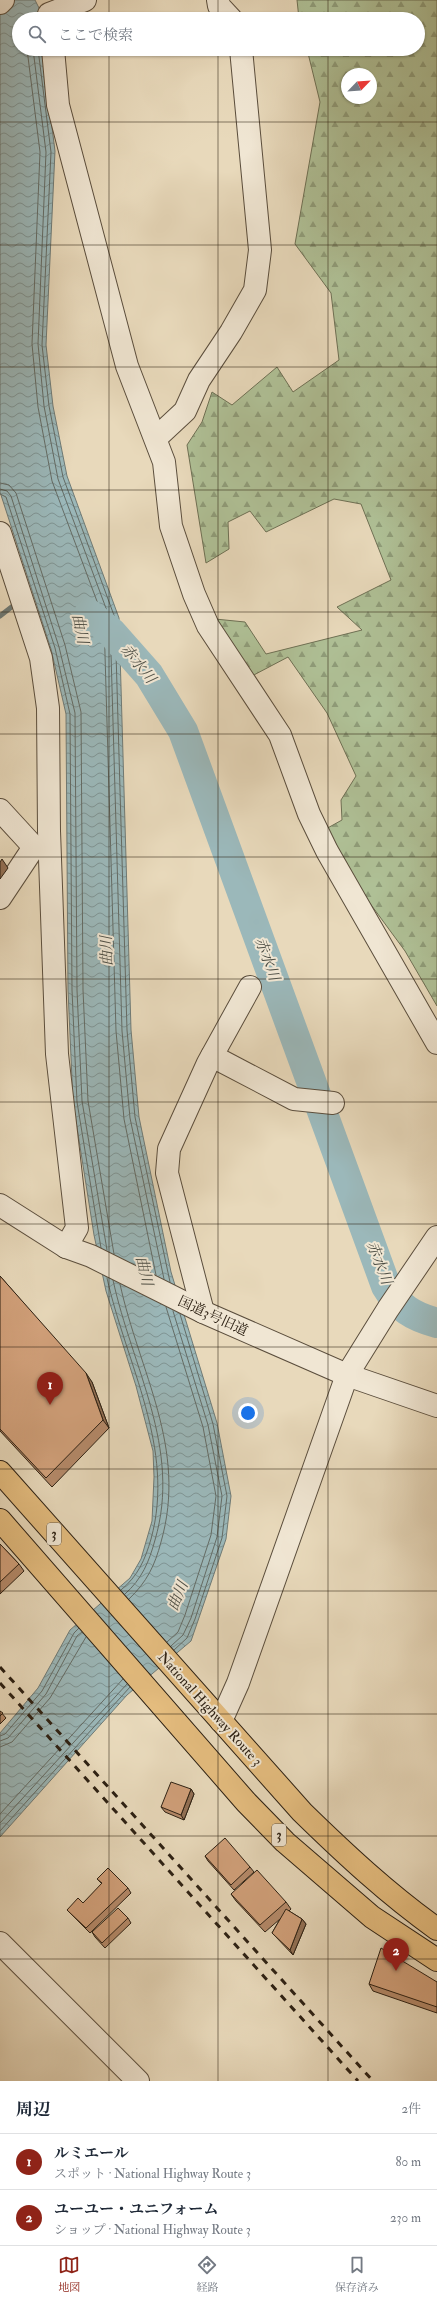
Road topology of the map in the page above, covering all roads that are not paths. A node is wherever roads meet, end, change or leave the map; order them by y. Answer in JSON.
{"nodes":[{"id":1,"x":3,"y":0,"type":"edge"},
{"id":2,"x":85,"y":0,"type":"edge"},
{"id":3,"x":218,"y":0,"type":"edge"},
{"id":4,"x":0,"y":3,"type":"edge"},
{"id":5,"x":47,"y":11,"type":"edge"},
{"id":6,"x":225,"y":12,"type":"edge"},
{"id":7,"x":54,"y":56,"type":"edge"},
{"id":8,"x":242,"y":56,"type":"edge"},
{"id":9,"x":156,"y":438,"type":"junction"},
{"id":10,"x":0,"y":533,"type":"edge"},
{"id":11,"x":0,"y":810,"type":"edge"},
{"id":12,"x":0,"y":898,"type":"edge"},
{"id":13,"x":250,"y":987,"type":"dead end"},
{"id":14,"x":437,"y":1043,"type":"edge"},
{"id":15,"x":212,"y":1056,"type":"junction"},
{"id":16,"x":333,"y":1103,"type":"dead end"},
{"id":17,"x":0,"y":1205,"type":"edge"},
{"id":18,"x":437,"y":1237,"type":"edge"},
{"id":19,"x":66,"y":1247,"type":"junction"},
{"id":20,"x":193,"y":1307,"type":"junction"},
{"id":21,"x":347,"y":1375,"type":"junction"},
{"id":22,"x":437,"y":1406,"type":"edge"},
{"id":23,"x":0,"y":1472,"type":"edge"},
{"id":24,"x":0,"y":1520,"type":"edge"},
{"id":25,"x":221,"y":1721,"type":"junction"},
{"id":26,"x":437,"y":1929,"type":"edge"},
{"id":27,"x":0,"y":1943,"type":"edge"},
{"id":28,"x":437,"y":1960,"type":"edge"},
{"id":29,"x":138,"y":2081,"type":"edge"}],
"edges":[{"from":1,"to":4,"type":"street"},
{"from":2,"to":5,"type":"street"},
{"from":3,"to":6,"type":"street"},
{"from":7,"to":9,"type":"street"},
{"from":8,"to":9,"type":"street"},
{"from":9,"to":14,"type":"street"},
{"from":10,"to":19,"type":"street"},
{"from":11,"to":12,"type":"street"},
{"from":13,"to":15,"type":"street"},
{"from":15,"to":16,"type":"street"},
{"from":15,"to":20,"type":"street"},
{"from":17,"to":19,"type":"street","name":"国道3号旧道"},
{"from":18,"to":21,"type":"street"},
{"from":19,"to":20,"type":"street","name":"国道3号旧道"},
{"from":20,"to":21,"type":"street","name":"国道3号旧道"},
{"from":21,"to":22,"type":"street","name":"国道3号旧道"},
{"from":21,"to":25,"type":"street"},
{"from":23,"to":25,"type":"highway","name":"National Highway Route 3","number":"3"},
{"from":24,"to":28,"type":"highway","number":"3"},
{"from":25,"to":26,"type":"highway","name":"National Highway Route 3","number":"3"},
{"from":27,"to":29,"type":"street"}]}
